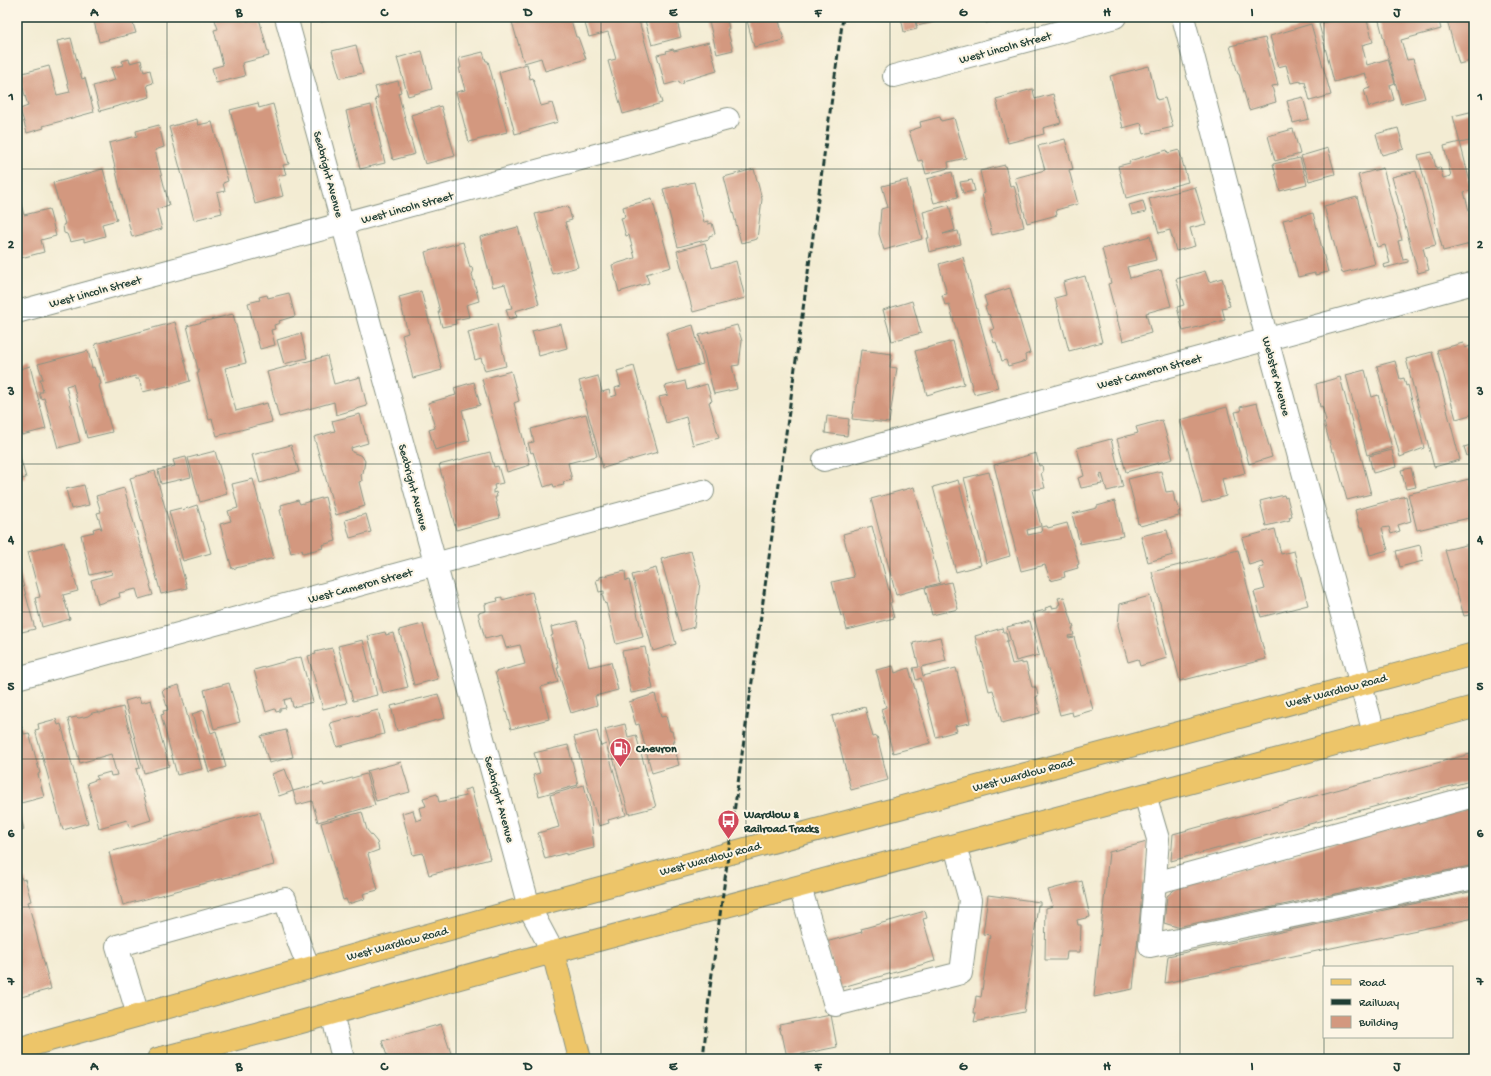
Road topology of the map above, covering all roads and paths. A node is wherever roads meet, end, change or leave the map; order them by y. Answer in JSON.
{"nodes":[{"id":1,"x":286,"y":17,"type":"edge"},
{"id":2,"x":1115,"y":17,"type":"edge"},
{"id":3,"x":1183,"y":17,"type":"edge"},
{"id":4,"x":894,"y":76,"type":"dead end"},
{"id":5,"x":728,"y":119,"type":"dead end"},
{"id":6,"x":343,"y":224,"type":"junction"},
{"id":7,"x":1474,"y":283,"type":"edge"},
{"id":8,"x":17,"y":312,"type":"edge"},
{"id":9,"x":1267,"y":339,"type":"junction"},
{"id":10,"x":824,"y":460,"type":"dead end"},
{"id":11,"x":703,"y":491,"type":"dead end"},
{"id":12,"x":435,"y":564,"type":"junction"},
{"id":13,"x":1474,"y":654,"type":"edge"},
{"id":14,"x":17,"y":678,"type":"edge"},
{"id":15,"x":1360,"y":684,"type":"junction"},
{"id":16,"x":1474,"y":707,"type":"edge"},
{"id":17,"x":1374,"y":733,"type":"junction"},
{"id":18,"x":1145,"y":795,"type":"junction"},
{"id":19,"x":1474,"y":796,"type":"edge"},
{"id":20,"x":955,"y":846,"type":"junction"},
{"id":21,"x":1474,"y":878,"type":"edge"},
{"id":22,"x":1155,"y":883,"type":"junction"},
{"id":23,"x":800,"y":887,"type":"junction"},
{"id":24,"x":529,"y":907,"type":"junction"},
{"id":25,"x":553,"y":952,"type":"junction"},
{"id":26,"x":309,"y":968,"type":"junction"},
{"id":27,"x":332,"y":1013,"type":"junction"},
{"id":28,"x":138,"y":1015,"type":"junction"},
{"id":29,"x":17,"y":1049,"type":"edge"},
{"id":30,"x":210,"y":1053,"type":"edge"},
{"id":31,"x":158,"y":1059,"type":"edge"},
{"id":32,"x":343,"y":1059,"type":"edge"},
{"id":33,"x":580,"y":1059,"type":"edge"}],
"edges":[{"from":1,"to":6,"type":"street","name":"Seabright Avenue"},
{"from":2,"to":4,"type":"street","name":"West Lincoln Street"},
{"from":3,"to":9,"type":"street","name":"Webster Avenue"},
{"from":5,"to":6,"type":"street","name":"West Lincoln Street"},
{"from":6,"to":8,"type":"street","name":"West Lincoln Street"},
{"from":6,"to":12,"type":"street","name":"Seabright Avenue"},
{"from":7,"to":9,"type":"street","name":"West Cameron Street"},
{"from":9,"to":10,"type":"street","name":"West Cameron Street"},
{"from":9,"to":15,"type":"street","name":"Webster Avenue"},
{"from":11,"to":12,"type":"street","name":"West Cameron Street"},
{"from":12,"to":14,"type":"street","name":"West Cameron Street"},
{"from":12,"to":24,"type":"street","name":"Seabright Avenue"},
{"from":13,"to":15,"type":"main road","name":"West Wardlow Road"},
{"from":15,"to":17,"type":"street","name":"Webster Avenue"},
{"from":15,"to":24,"type":"main road","name":"West Wardlow Road"},
{"from":16,"to":17,"type":"main road"},
{"from":17,"to":18,"type":"main road"},
{"from":18,"to":20,"type":"main road"},
{"from":18,"to":22,"type":"street"},
{"from":19,"to":22,"type":"street"},
{"from":20,"to":23,"type":"main road"},
{"from":20,"to":23,"type":"street"},
{"from":21,"to":22,"type":"street"},
{"from":23,"to":25,"type":"main road"},
{"from":24,"to":25,"type":"street","name":"Seabright Avenue"},
{"from":24,"to":26,"type":"main road","name":"West Wardlow Road"},
{"from":25,"to":27,"type":"main road"},
{"from":25,"to":33,"type":"main road"},
{"from":26,"to":28,"type":"main road","name":"West Wardlow Road"},
{"from":26,"to":28,"type":"street"},
{"from":27,"to":30,"type":"main road"},
{"from":27,"to":32,"type":"street"},
{"from":28,"to":29,"type":"main road","name":"West Wardlow Road"},
{"from":30,"to":31,"type":"main road"}]}
